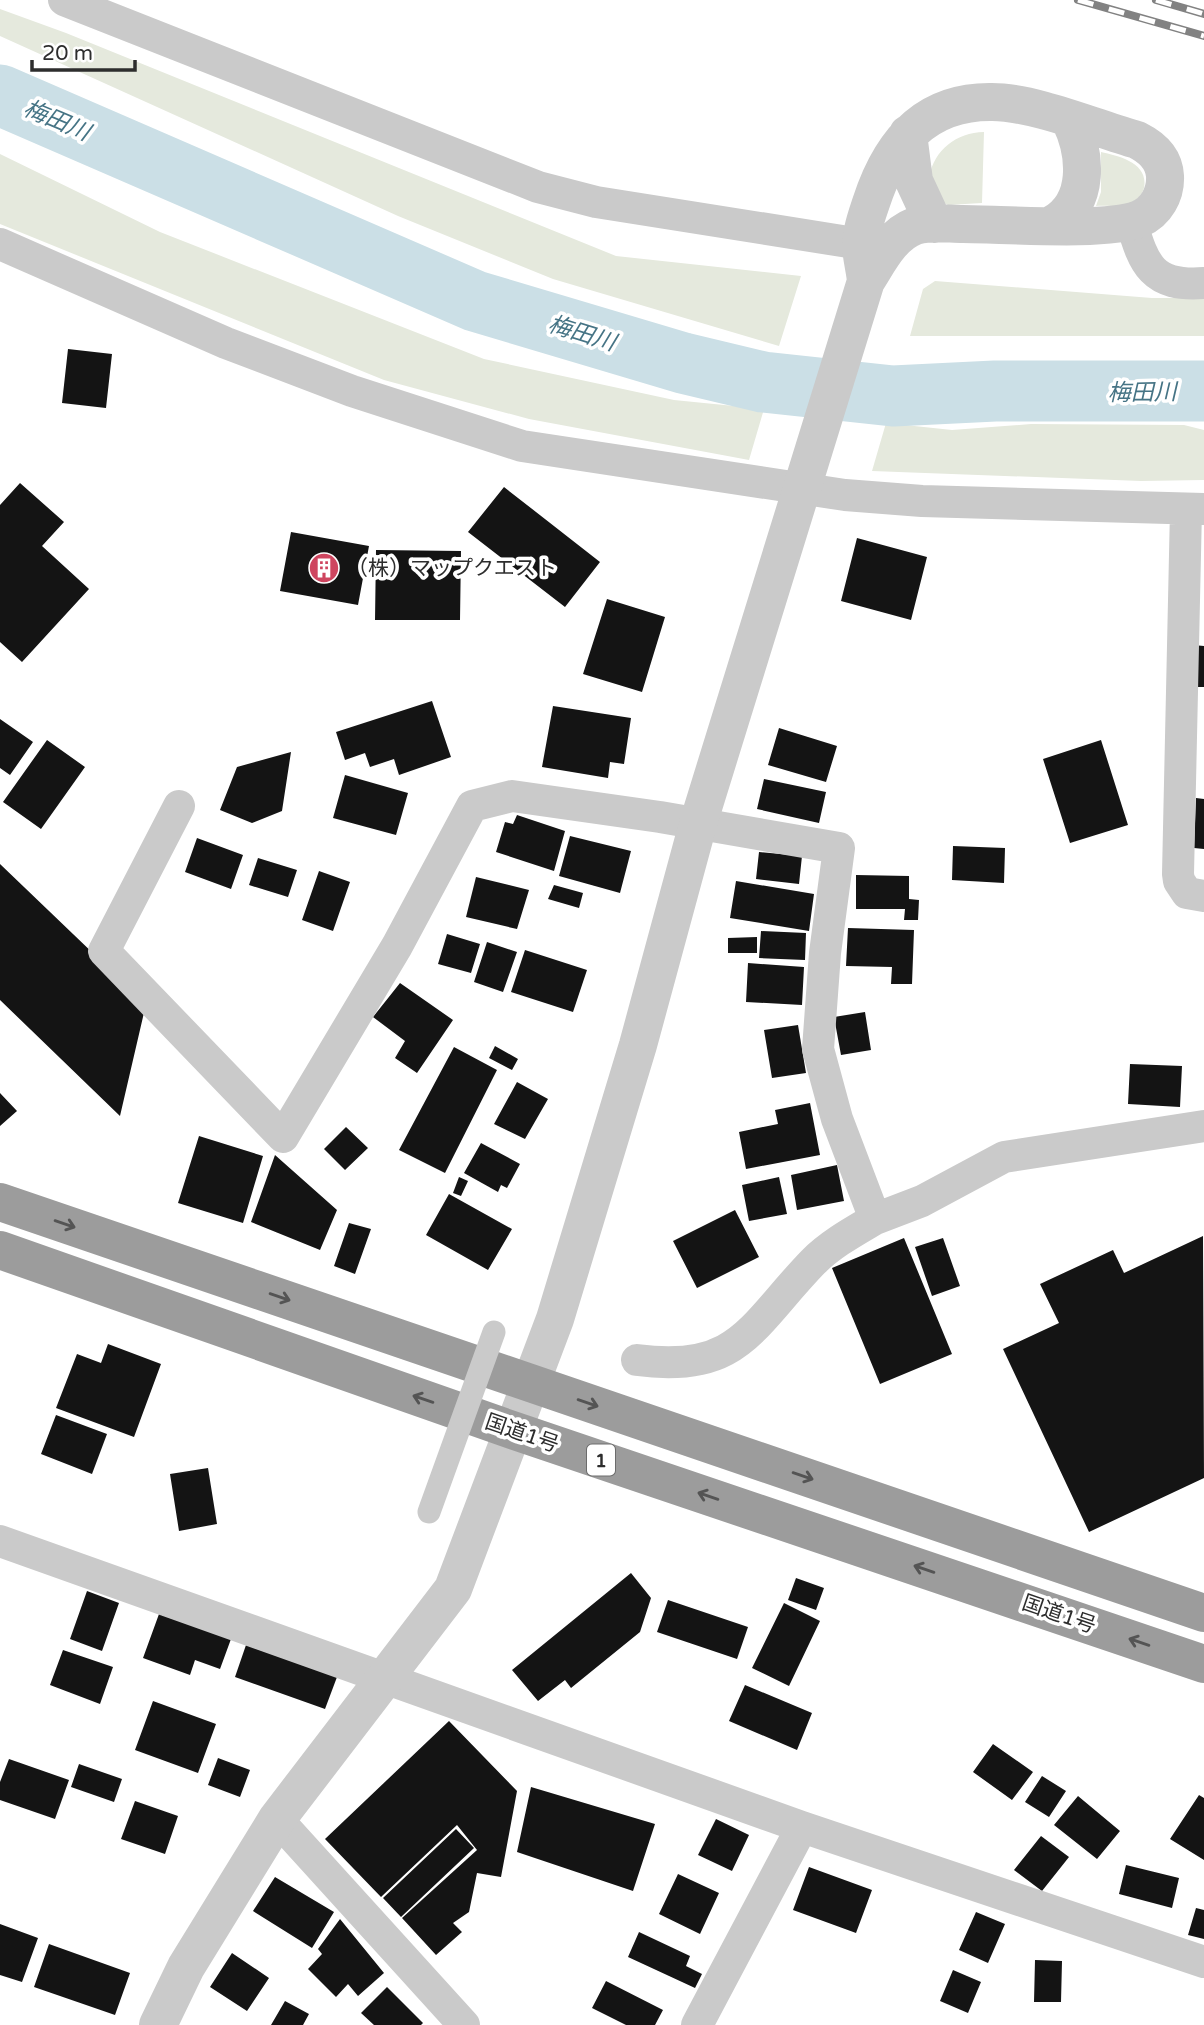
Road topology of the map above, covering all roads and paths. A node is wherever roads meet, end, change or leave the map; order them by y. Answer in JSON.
{"nodes":[{"id":1,"x":64,"y":0,"type":"edge"},
{"id":2,"x":1070,"y":120,"type":"junction"},
{"id":3,"x":908,"y":134,"type":"junction"},
{"id":4,"x":1131,"y":221,"type":"junction"},
{"id":5,"x":934,"y":224,"type":"junction"},
{"id":6,"x":1053,"y":224,"type":"junction"},
{"id":7,"x":0,"y":244,"type":"edge"},
{"id":8,"x":861,"y":244,"type":"junction"},
{"id":9,"x":866,"y":281,"type":"junction"},
{"id":10,"x":1204,"y":283,"type":"edge"},
{"id":11,"x":806,"y":478,"type":"junction"},
{"id":12,"x":1195,"y":509,"type":"edge"},
{"id":13,"x":1192,"y":741,"type":"edge"},
{"id":14,"x":179,"y":806,"type":"dead end"},
{"id":15,"x":698,"y":824,"type":"junction"},
{"id":16,"x":1204,"y":896,"type":"edge"},
{"id":17,"x":1204,"y":1126,"type":"edge"},
{"id":18,"x":0,"y":1202,"type":"edge"},
{"id":19,"x":875,"y":1219,"type":"junction"},
{"id":20,"x":0,"y":1250,"type":"edge"},
{"id":21,"x":494,"y":1332,"type":"dead end"},
{"id":22,"x":637,"y":1360,"type":"dead end"},
{"id":23,"x":531,"y":1383,"type":"junction"},
{"id":24,"x":514,"y":1431,"type":"junction"},
{"id":25,"x":429,"y":1513,"type":"dead end"},
{"id":26,"x":0,"y":1541,"type":"edge"},
{"id":27,"x":1204,"y":1613,"type":"edge"},
{"id":28,"x":1204,"y":1664,"type":"edge"},
{"id":29,"x":385,"y":1679,"type":"junction"},
{"id":30,"x":277,"y":1819,"type":"junction"},
{"id":31,"x":802,"y":1827,"type":"junction"},
{"id":32,"x":1204,"y":1962,"type":"edge"},
{"id":33,"x":158,"y":2025,"type":"edge"},
{"id":34,"x":464,"y":2025,"type":"edge"},
{"id":35,"x":697,"y":2025,"type":"edge"}],
"edges":[{"from":1,"to":8,"type":"street"},
{"from":2,"to":3,"type":"street"},
{"from":2,"to":4,"type":"street"},
{"from":2,"to":6,"type":"street"},
{"from":3,"to":5,"type":"street"},
{"from":3,"to":8,"type":"street"},
{"from":4,"to":6,"type":"street"},
{"from":4,"to":10,"type":"street"},
{"from":5,"to":6,"type":"street"},
{"from":5,"to":9,"type":"street"},
{"from":7,"to":11,"type":"street"},
{"from":8,"to":9,"type":"street"},
{"from":9,"to":11,"type":"street"},
{"from":11,"to":12,"type":"street"},
{"from":11,"to":15,"type":"street"},
{"from":12,"to":13,"type":"street"},
{"from":13,"to":16,"type":"street"},
{"from":14,"to":15,"type":"street"},
{"from":15,"to":19,"type":"street"},
{"from":15,"to":23,"type":"street"},
{"from":17,"to":19,"type":"street"},
{"from":18,"to":23,"type":"highway","number":"1","one_way":true},
{"from":19,"to":22,"type":"street"},
{"from":24,"to":20,"type":"highway","name":"国道1号","number":"1","one_way":true},
{"from":21,"to":25,"type":"street","bridge":true},
{"from":23,"to":24,"type":"street"},
{"from":23,"to":27,"type":"highway","number":"1","one_way":true},
{"from":28,"to":24,"type":"highway","name":"国道1号","number":"1","one_way":true},
{"from":24,"to":29,"type":"street"},
{"from":26,"to":29,"type":"street"},
{"from":29,"to":30,"type":"street"},
{"from":29,"to":31,"type":"street"},
{"from":30,"to":33,"type":"street"},
{"from":30,"to":34,"type":"street"},
{"from":31,"to":32,"type":"street"},
{"from":31,"to":35,"type":"street"}]}
